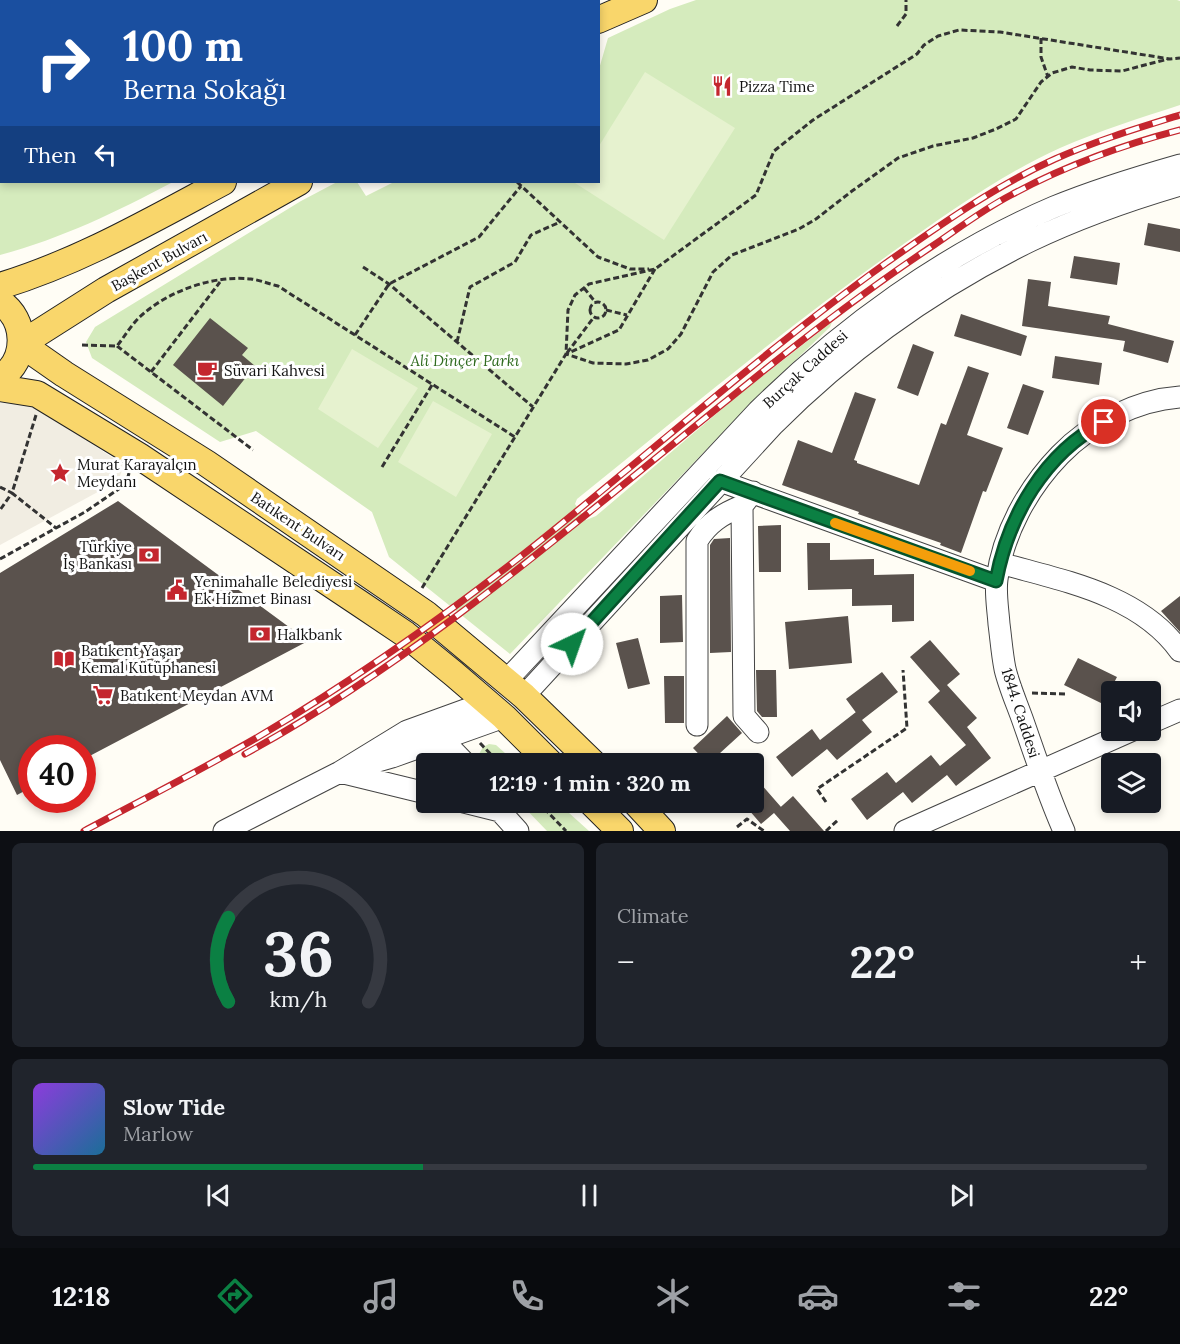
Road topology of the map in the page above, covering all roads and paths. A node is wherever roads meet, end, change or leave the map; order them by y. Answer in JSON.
{"nodes":[{"id":1,"x":644,"y":0,"type":"edge"},
{"id":2,"x":906,"y":0,"type":"edge"},
{"id":3,"x":600,"y":19,"type":"edge"},
{"id":4,"x":897,"y":26,"type":"dead end"},
{"id":5,"x":1041,"y":38,"type":"junction"},
{"id":6,"x":1180,"y":58,"type":"edge"},
{"id":7,"x":1170,"y":59,"type":"junction"},
{"id":8,"x":1048,"y":77,"type":"junction"},
{"id":9,"x":1180,"y":165,"type":"edge"},
{"id":10,"x":221,"y":183,"type":"edge"},
{"id":11,"x":297,"y":183,"type":"edge"},
{"id":12,"x":518,"y":183,"type":"edge"},
{"id":13,"x":1180,"y":185,"type":"edge"},
{"id":14,"x":522,"y":186,"type":"junction"},
{"id":15,"x":561,"y":222,"type":"junction"},
{"id":16,"x":363,"y":267,"type":"dead end"},
{"id":17,"x":655,"y":269,"type":"junction"},
{"id":18,"x":221,"y":280,"type":"junction"},
{"id":19,"x":389,"y":284,"type":"junction"},
{"id":20,"x":0,"y":286,"type":"edge"},
{"id":21,"x":584,"y":288,"type":"junction"},
{"id":22,"x":0,"y":302,"type":"edge"},
{"id":23,"x":596,"y":303,"type":"junction"},
{"id":24,"x":606,"y":310,"type":"junction"},
{"id":25,"x":628,"y":315,"type":"junction"},
{"id":26,"x":594,"y":317,"type":"junction"},
{"id":27,"x":355,"y":335,"type":"junction"},
{"id":28,"x":457,"y":342,"type":"junction"},
{"id":29,"x":21,"y":344,"type":"junction"},
{"id":30,"x":82,"y":345,"type":"dead end"},
{"id":31,"x":117,"y":346,"type":"junction"},
{"id":32,"x":566,"y":354,"type":"junction"},
{"id":33,"x":151,"y":372,"type":"junction"},
{"id":34,"x":0,"y":378,"type":"edge"},
{"id":35,"x":432,"y":385,"type":"junction"},
{"id":36,"x":0,"y":388,"type":"edge"},
{"id":37,"x":1180,"y":397,"type":"edge"},
{"id":38,"x":38,"y":407,"type":"dead end"},
{"id":39,"x":534,"y":407,"type":"junction"},
{"id":40,"x":515,"y":437,"type":"junction"},
{"id":41,"x":253,"y":450,"type":"dead end"},
{"id":42,"x":382,"y":466,"type":"dead end"},
{"id":43,"x":130,"y":468,"type":"dead end"},
{"id":44,"x":720,"y":481,"type":"junction"},
{"id":45,"x":0,"y":487,"type":"edge"},
{"id":46,"x":12,"y":494,"type":"junction"},
{"id":47,"x":747,"y":499,"type":"junction"},
{"id":48,"x":0,"y":510,"type":"edge"},
{"id":49,"x":56,"y":528,"type":"junction"},
{"id":50,"x":0,"y":559,"type":"edge"},
{"id":51,"x":998,"y":572,"type":"junction"},
{"id":52,"x":421,"y":589,"type":"dead end"},
{"id":53,"x":1180,"y":651,"type":"edge"},
{"id":54,"x":903,"y":670,"type":"dead end"},
{"id":55,"x":515,"y":689,"type":"junction"},
{"id":56,"x":1013,"y":693,"type":"junction"},
{"id":57,"x":1066,"y":694,"type":"dead end"},
{"id":58,"x":496,"y":709,"type":"junction"},
{"id":59,"x":1180,"y":710,"type":"edge"},
{"id":60,"x":1161,"y":718,"type":"edge"},
{"id":61,"x":698,"y":725,"type":"dead end"},
{"id":62,"x":435,"y":731,"type":"junction"},
{"id":63,"x":758,"y":732,"type":"dead end"},
{"id":64,"x":414,"y":739,"type":"junction"},
{"id":65,"x":1108,"y":741,"type":"edge"},
{"id":66,"x":479,"y":742,"type":"dead end"},
{"id":67,"x":429,"y":753,"type":"edge"},
{"id":68,"x":456,"y":753,"type":"edge"},
{"id":69,"x":490,"y":753,"type":"edge"},
{"id":70,"x":540,"y":753,"type":"edge"},
{"id":71,"x":582,"y":753,"type":"edge"},
{"id":72,"x":1040,"y":771,"type":"junction"},
{"id":73,"x":340,"y":772,"type":"junction"},
{"id":74,"x":416,"y":791,"type":"edge"},
{"id":75,"x":826,"y":802,"type":"dead end"},
{"id":76,"x":505,"y":813,"type":"edge"},
{"id":77,"x":549,"y":813,"type":"edge"},
{"id":78,"x":602,"y":813,"type":"edge"},
{"id":79,"x":646,"y":813,"type":"edge"},
{"id":80,"x":839,"y":819,"type":"dead end"},
{"id":81,"x":737,"y":827,"type":"dead end"},
{"id":82,"x":224,"y":831,"type":"edge"},
{"id":83,"x":519,"y":831,"type":"edge"},
{"id":84,"x":566,"y":831,"type":"edge"},
{"id":85,"x":620,"y":831,"type":"edge"},
{"id":86,"x":663,"y":831,"type":"edge"},
{"id":87,"x":764,"y":831,"type":"edge"},
{"id":88,"x":825,"y":831,"type":"edge"},
{"id":89,"x":905,"y":831,"type":"edge"},
{"id":90,"x":1064,"y":831,"type":"edge"}],
"edges":[{"from":1,"to":3,"type":"main road"},
{"from":2,"to":4,"type":"path"},
{"from":5,"to":7,"type":"path"},
{"from":5,"to":8,"type":"path"},
{"from":5,"to":17,"type":"path"},
{"from":6,"to":7,"type":"path"},
{"from":7,"to":8,"type":"path"},
{"from":8,"to":32,"type":"path"},
{"from":9,"to":55,"type":"street","name":"Burçak Caddesi"},
{"from":10,"to":20,"type":"main road"},
{"from":11,"to":29,"type":"main road","name":"Başkent Bulvarı"},
{"from":12,"to":14,"type":"path"},
{"from":13,"to":44,"type":"street","name":"Burçak Caddesi"},
{"from":14,"to":15,"type":"path"},
{"from":14,"to":19,"type":"path"},
{"from":15,"to":17,"type":"path"},
{"from":15,"to":28,"type":"path"},
{"from":16,"to":19,"type":"path"},
{"from":17,"to":21,"type":"path"},
{"from":17,"to":25,"type":"path"},
{"from":18,"to":27,"type":"path"},
{"from":18,"to":31,"type":"path"},
{"from":18,"to":33,"type":"path"},
{"from":19,"to":27,"type":"path"},
{"from":19,"to":28,"type":"path"},
{"from":21,"to":23,"type":"path"},
{"from":21,"to":32,"type":"path"},
{"from":22,"to":29,"type":"main road"},
{"from":23,"to":24,"type":"path"},
{"from":23,"to":26,"type":"path"},
{"from":24,"to":25,"type":"path"},
{"from":24,"to":26,"type":"path"},
{"from":25,"to":32,"type":"path"},
{"from":26,"to":32,"type":"path"},
{"from":27,"to":35,"type":"path"},
{"from":28,"to":39,"type":"path"},
{"from":29,"to":34,"type":"main road"},
{"from":29,"to":55,"type":"main road","name":"Batıkent Bulvarı"},
{"from":30,"to":31,"type":"path"},
{"from":31,"to":33,"type":"path"},
{"from":32,"to":39,"type":"path"},
{"from":33,"to":41,"type":"path"},
{"from":35,"to":40,"type":"path"},
{"from":35,"to":42,"type":"path"},
{"from":36,"to":58,"type":"main road","name":"Batıkent Bulvarı"},
{"from":37,"to":51,"type":"street","name":"1844. Caddesi"},
{"from":38,"to":46,"type":"path"},
{"from":39,"to":40,"type":"path"},
{"from":40,"to":52,"type":"path"},
{"from":43,"to":49,"type":"path"},
{"from":44,"to":47,"type":"street"},
{"from":44,"to":55,"type":"street","name":"Burçak Caddesi"},
{"from":45,"to":46,"type":"path"},
{"from":46,"to":48,"type":"path"},
{"from":46,"to":49,"type":"path"},
{"from":47,"to":51,"type":"street"},
{"from":47,"to":61,"type":"street"},
{"from":47,"to":63,"type":"street"},
{"from":49,"to":50,"type":"path"},
{"from":51,"to":53,"type":"street"},
{"from":51,"to":56,"type":"street","name":"1844. Caddesi"},
{"from":54,"to":75,"type":"path"},
{"from":55,"to":58,"type":"main road"},
{"from":55,"to":71,"type":"main road","name":"Batıkent Bulvarı"},
{"from":56,"to":57,"type":"path"},
{"from":56,"to":72,"type":"street","name":"1844. Caddesi"},
{"from":58,"to":62,"type":"street"},
{"from":58,"to":70,"type":"main road","name":"Batıkent Bulvarı"},
{"from":59,"to":60,"type":"street"},
{"from":62,"to":64,"type":"street"},
{"from":62,"to":68,"type":"street"},
{"from":64,"to":67,"type":"street"},
{"from":64,"to":73,"type":"street"},
{"from":65,"to":72,"type":"street"},
{"from":66,"to":69,"type":"path"},
{"from":72,"to":89,"type":"street"},
{"from":72,"to":90,"type":"street","name":"1844. Caddesi"},
{"from":73,"to":74,"type":"street"},
{"from":73,"to":82,"type":"street"},
{"from":76,"to":83,"type":"street"},
{"from":77,"to":84,"type":"path"},
{"from":78,"to":85,"type":"main road"},
{"from":79,"to":86,"type":"main road"},
{"from":80,"to":88,"type":"path"},
{"from":81,"to":87,"type":"path"}]}
